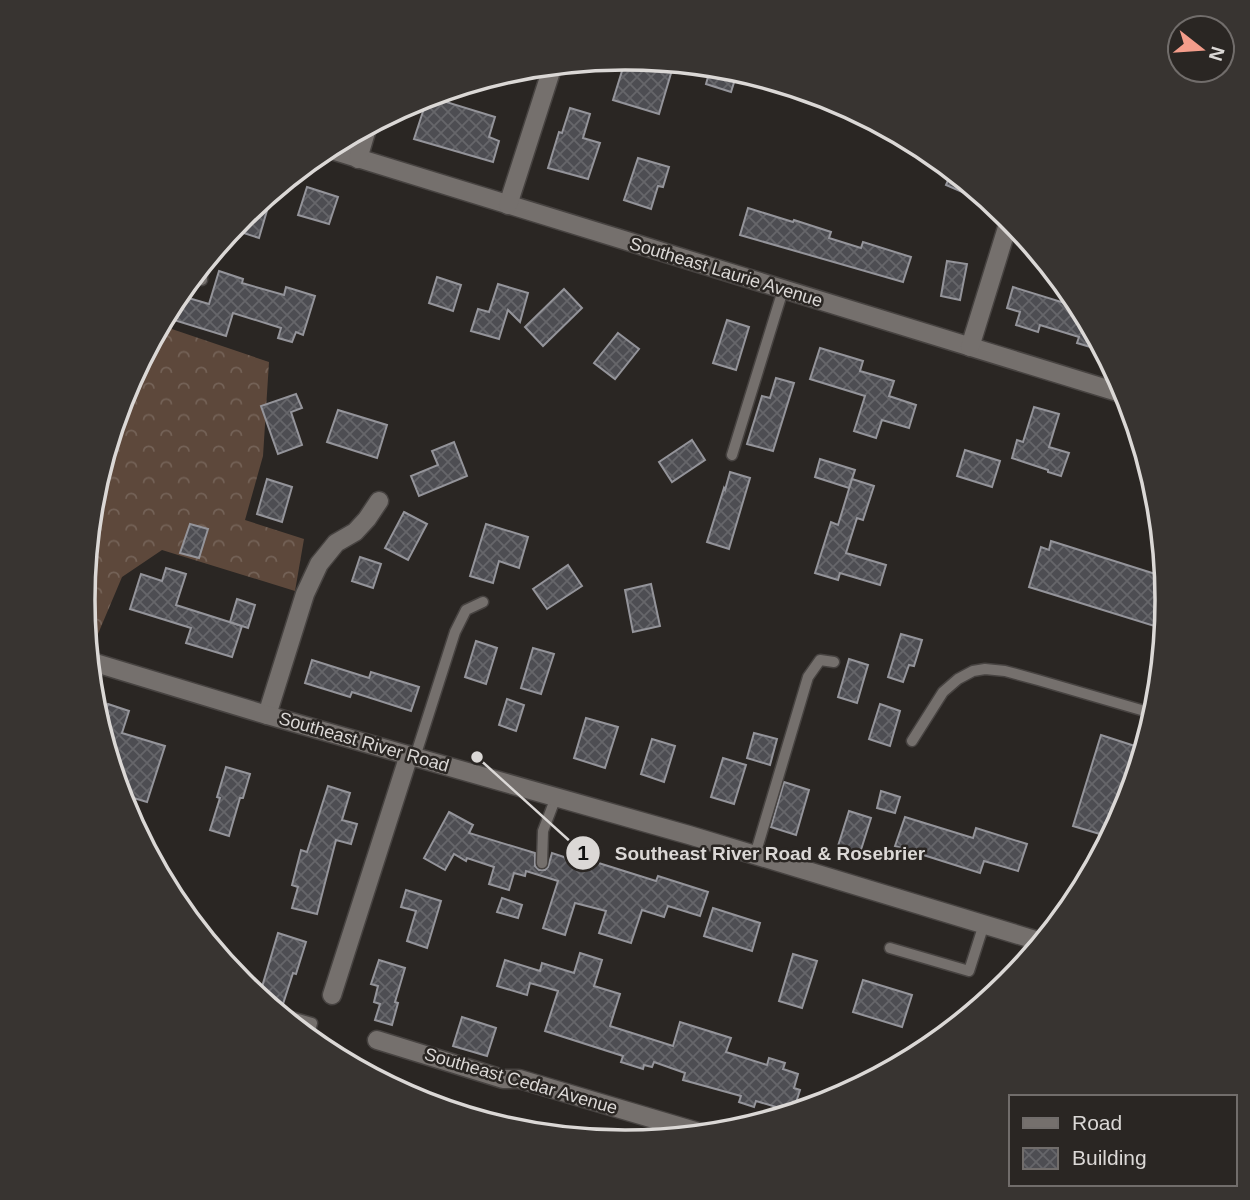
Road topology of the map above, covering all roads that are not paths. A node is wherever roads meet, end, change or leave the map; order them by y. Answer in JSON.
{"nodes":[{"id":1,"x":549,"y":76,"type":"edge"},
{"id":2,"x":364,"y":139,"type":"edge"},
{"id":3,"x":340,"y":153,"type":"edge"},
{"id":4,"x":358,"y":159,"type":"junction"},
{"id":5,"x":508,"y":205,"type":"junction"},
{"id":6,"x":1006,"y":232,"type":"edge"},
{"id":7,"x":783,"y":290,"type":"junction"},
{"id":8,"x":970,"y":347,"type":"junction"},
{"id":9,"x":1112,"y":390,"type":"edge"},
{"id":10,"x":732,"y":455,"type":"dead end"},
{"id":11,"x":379,"y":500,"type":"dead end"},
{"id":12,"x":482,"y":602,"type":"dead end"},
{"id":13,"x":834,"y":662,"type":"dead end"},
{"id":14,"x":99,"y":664,"type":"edge"},
{"id":15,"x":1143,"y":710,"type":"edge"},
{"id":16,"x":267,"y":715,"type":"junction"},
{"id":17,"x":912,"y":741,"type":"dead end"},
{"id":18,"x":412,"y":756,"type":"junction"},
{"id":19,"x":556,"y":797,"type":"junction"},
{"id":20,"x":755,"y":855,"type":"junction"},
{"id":21,"x":542,"y":863,"type":"dead end"},
{"id":22,"x":984,"y":924,"type":"junction"},
{"id":23,"x":1032,"y":939,"type":"edge"},
{"id":24,"x":890,"y":948,"type":"dead end"},
{"id":25,"x":332,"y":995,"type":"dead end"},
{"id":26,"x":377,"y":1040,"type":"dead end"},
{"id":27,"x":669,"y":1128,"type":"edge"}],
"edges":[{"from":1,"to":5,"type":"street"},
{"from":2,"to":4,"type":"street"},
{"from":3,"to":4,"type":"street","name":"Southeast Laurie Avenue"},
{"from":4,"to":5,"type":"street","name":"Southeast Laurie Avenue"},
{"from":5,"to":7,"type":"street","name":"Southeast Laurie Avenue"},
{"from":6,"to":8,"type":"street"},
{"from":7,"to":8,"type":"street","name":"Southeast Laurie Avenue"},
{"from":7,"to":10,"type":"lane"},
{"from":8,"to":9,"type":"street","name":"Southeast Laurie Avenue"},
{"from":11,"to":16,"type":"street"},
{"from":12,"to":18,"type":"lane"},
{"from":13,"to":20,"type":"lane"},
{"from":14,"to":16,"type":"street","name":"Southeast River Road"},
{"from":15,"to":17,"type":"lane"},
{"from":16,"to":18,"type":"street","name":"Southeast River Road"},
{"from":18,"to":19,"type":"street","name":"Southeast River Road"},
{"from":18,"to":25,"type":"street"},
{"from":19,"to":20,"type":"street","name":"Southeast River Road"},
{"from":19,"to":21,"type":"lane"},
{"from":20,"to":22,"type":"street","name":"Southeast River Road"},
{"from":22,"to":23,"type":"street","name":"Southeast River Road"},
{"from":22,"to":24,"type":"lane"},
{"from":26,"to":27,"type":"street","name":"Southeast Cedar Avenue"}]}
